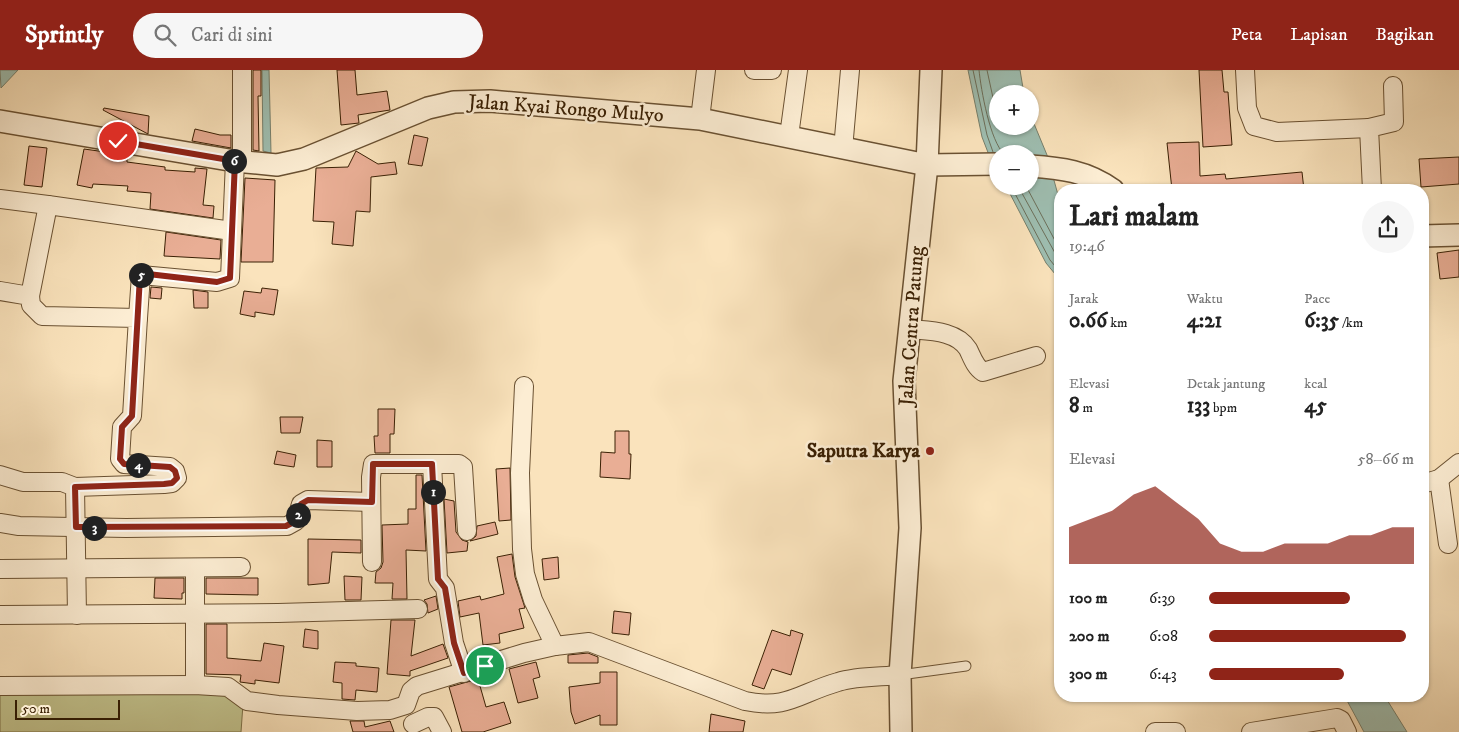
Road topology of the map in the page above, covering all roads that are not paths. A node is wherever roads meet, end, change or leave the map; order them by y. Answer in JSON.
{"nodes":[{"id":1,"x":242,"y":70,"type":"edge"},
{"id":2,"x":706,"y":70,"type":"edge"},
{"id":3,"x":754,"y":70,"type":"edge"},
{"id":4,"x":772,"y":70,"type":"edge"},
{"id":5,"x":798,"y":70,"type":"edge"},
{"id":6,"x":850,"y":70,"type":"edge"},
{"id":7,"x":931,"y":70,"type":"edge"},
{"id":8,"x":1245,"y":70,"type":"edge"},
{"id":9,"x":1393,"y":86,"type":"dead end"},
{"id":10,"x":700,"y":119,"type":"junction"},
{"id":11,"x":0,"y":122,"type":"edge"},
{"id":12,"x":1369,"y":128,"type":"junction"},
{"id":13,"x":789,"y":136,"type":"junction"},
{"id":14,"x":842,"y":149,"type":"junction"},
{"id":15,"x":239,"y":161,"type":"junction"},
{"id":16,"x":989,"y":164,"type":"edge"},
{"id":17,"x":927,"y":165,"type":"junction"},
{"id":18,"x":1039,"y":167,"type":"edge"},
{"id":19,"x":1103,"y":184,"type":"edge"},
{"id":20,"x":1372,"y":184,"type":"edge"},
{"id":21,"x":0,"y":199,"type":"edge"},
{"id":22,"x":48,"y":206,"type":"junction"},
{"id":23,"x":232,"y":231,"type":"junction"},
{"id":24,"x":1459,"y":235,"type":"edge"},
{"id":25,"x":1429,"y":236,"type":"edge"},
{"id":26,"x":0,"y":291,"type":"edge"},
{"id":27,"x":30,"y":296,"type":"junction"},
{"id":28,"x":138,"y":318,"type":"junction"},
{"id":29,"x":909,"y":329,"type":"junction"},
{"id":30,"x":1036,"y":356,"type":"dead end"},
{"id":31,"x":524,"y":386,"type":"dead end"},
{"id":32,"x":1459,"y":463,"type":"edge"},
{"id":33,"x":432,"y":464,"type":"junction"},
{"id":34,"x":0,"y":474,"type":"edge"},
{"id":35,"x":1431,"y":482,"type":"edge"},
{"id":36,"x":75,"y":487,"type":"junction"},
{"id":37,"x":372,"y":502,"type":"junction"},
{"id":38,"x":0,"y":522,"type":"edge"},
{"id":39,"x":76,"y":527,"type":"junction"},
{"id":40,"x":467,"y":531,"type":"dead end"},
{"id":41,"x":1448,"y":544,"type":"dead end"},
{"id":42,"x":372,"y":562,"type":"dead end"},
{"id":43,"x":241,"y":567,"type":"dead end"},
{"id":44,"x":195,"y":568,"type":"junction"},
{"id":45,"x":0,"y":570,"type":"edge"},
{"id":46,"x":78,"y":570,"type":"junction"},
{"id":47,"x":418,"y":609,"type":"dead end"},
{"id":48,"x":196,"y":612,"type":"junction"},
{"id":49,"x":0,"y":614,"type":"edge"},
{"id":50,"x":77,"y":615,"type":"junction"},
{"id":51,"x":555,"y":646,"type":"junction"},
{"id":52,"x":966,"y":666,"type":"dead end"},
{"id":53,"x":464,"y":673,"type":"junction"},
{"id":54,"x":900,"y":675,"type":"junction"},
{"id":55,"x":195,"y":685,"type":"junction"},
{"id":56,"x":0,"y":686,"type":"edge"},
{"id":57,"x":406,"y":705,"type":"junction"},
{"id":58,"x":414,"y":728,"type":"edge"},
{"id":59,"x":442,"y":732,"type":"edge"},
{"id":60,"x":901,"y":732,"type":"edge"},
{"id":61,"x":1155,"y":732,"type":"edge"},
{"id":62,"x":1176,"y":732,"type":"edge"},
{"id":63,"x":1251,"y":732,"type":"edge"},
{"id":64,"x":1347,"y":732,"type":"edge"}],
"edges":[{"from":1,"to":15,"type":"street"},
{"from":2,"to":10,"type":"street"},
{"from":3,"to":4,"type":"street"},
{"from":5,"to":13,"type":"street"},
{"from":6,"to":14,"type":"street"},
{"from":7,"to":17,"type":"street","name":"Jalan Centra Patung"},
{"from":8,"to":12,"type":"street"},
{"from":9,"to":12,"type":"street"},
{"from":10,"to":13,"type":"street","name":"Jalan Kyai Rongo Mulyo"},
{"from":10,"to":15,"type":"street","name":"Jalan Kyai Rongo Mulyo"},
{"from":11,"to":15,"type":"street","name":"Jalan Kyai Rongo Mulyo"},
{"from":12,"to":20,"type":"street"},
{"from":13,"to":14,"type":"street","name":"Jalan Kyai Rongo Mulyo"},
{"from":14,"to":17,"type":"street","name":"Jalan Kyai Rongo Mulyo"},
{"from":15,"to":23,"type":"street"},
{"from":16,"to":17,"type":"street","name":"Jalan Kyai Rongo Mulyo"},
{"from":17,"to":29,"type":"street","name":"Jalan Centra Patung"},
{"from":18,"to":19,"type":"street"},
{"from":21,"to":22,"type":"street"},
{"from":22,"to":23,"type":"street"},
{"from":22,"to":27,"type":"street"},
{"from":23,"to":28,"type":"street"},
{"from":24,"to":25,"type":"street"},
{"from":26,"to":27,"type":"street"},
{"from":27,"to":28,"type":"street"},
{"from":28,"to":36,"type":"street"},
{"from":29,"to":30,"type":"street"},
{"from":29,"to":54,"type":"street","name":"Jalan Centra Patung"},
{"from":31,"to":51,"type":"street"},
{"from":32,"to":35,"type":"street"},
{"from":33,"to":37,"type":"street"},
{"from":33,"to":40,"type":"street"},
{"from":33,"to":53,"type":"street"},
{"from":34,"to":36,"type":"street"},
{"from":35,"to":41,"type":"street"},
{"from":36,"to":39,"type":"street"},
{"from":37,"to":39,"type":"street"},
{"from":37,"to":42,"type":"street"},
{"from":38,"to":39,"type":"street"},
{"from":39,"to":46,"type":"street"},
{"from":43,"to":44,"type":"street"},
{"from":44,"to":46,"type":"street"},
{"from":44,"to":48,"type":"street"},
{"from":45,"to":46,"type":"street"},
{"from":46,"to":50,"type":"street"},
{"from":47,"to":48,"type":"street"},
{"from":48,"to":50,"type":"street"},
{"from":48,"to":55,"type":"street"},
{"from":49,"to":50,"type":"street"},
{"from":51,"to":53,"type":"street"},
{"from":51,"to":54,"type":"street"},
{"from":52,"to":54,"type":"lane"},
{"from":53,"to":57,"type":"street"},
{"from":54,"to":60,"type":"street","name":"Jalan Centra Patung"},
{"from":55,"to":56,"type":"street"},
{"from":55,"to":57,"type":"street"},
{"from":57,"to":58,"type":"street"},
{"from":58,"to":59,"type":"street"},
{"from":61,"to":62,"type":"street"},
{"from":63,"to":64,"type":"street"}]}
